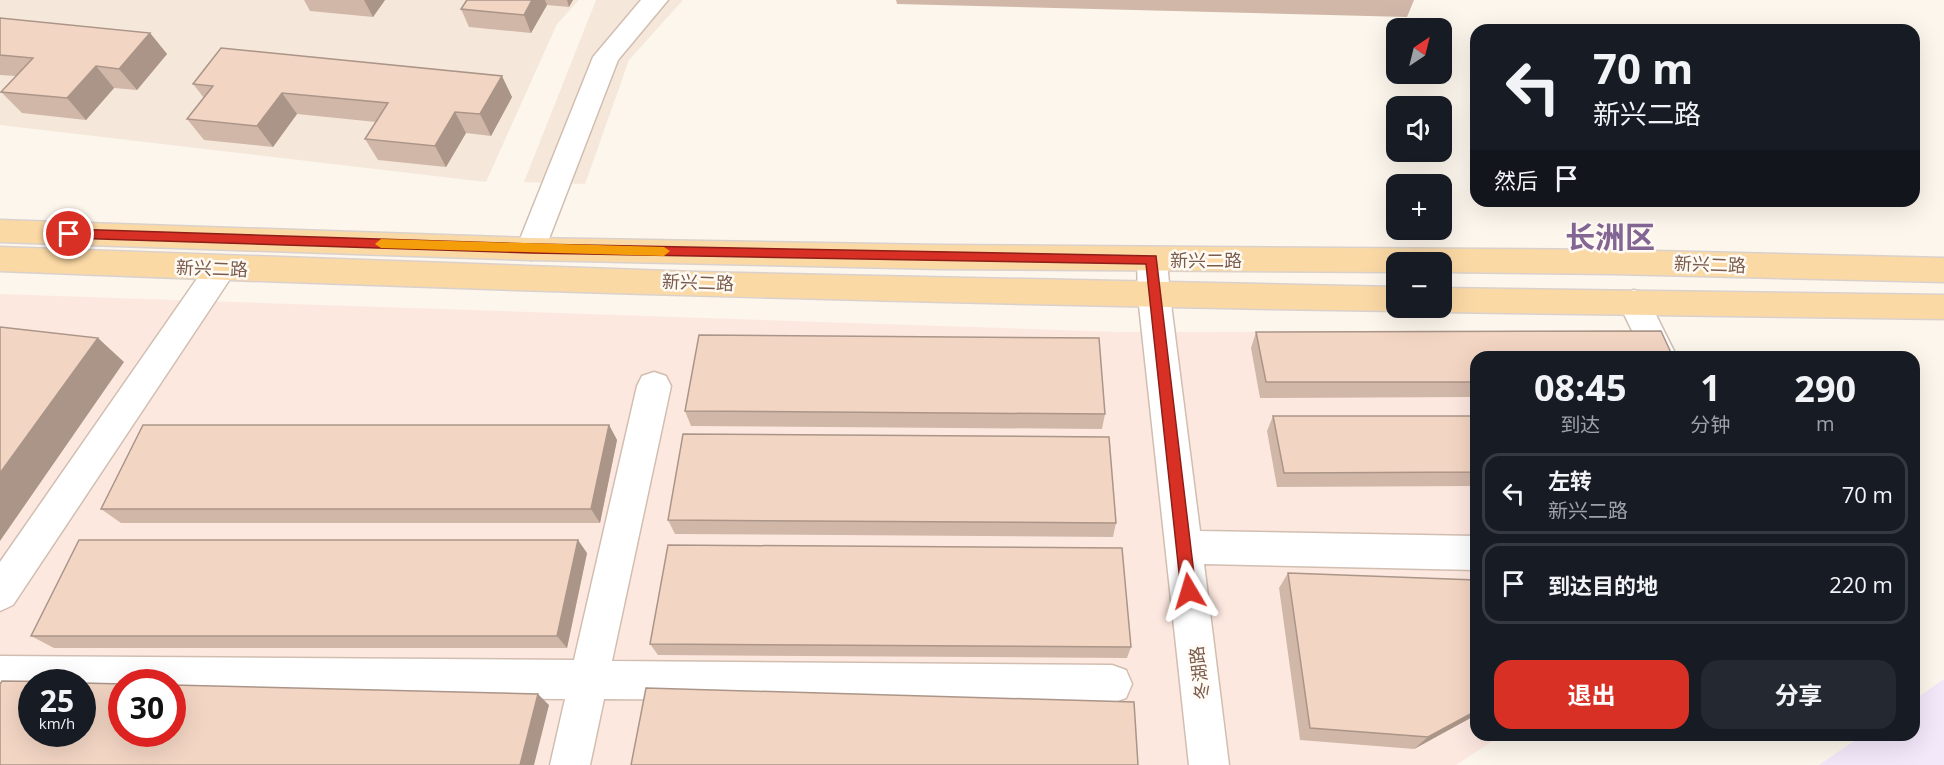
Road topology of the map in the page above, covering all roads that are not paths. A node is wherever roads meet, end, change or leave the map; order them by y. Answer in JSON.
{"nodes":[{"id":1,"x":655,"y":0,"type":"edge"},
{"id":2,"x":0,"y":231,"type":"edge"},
{"id":3,"x":531,"y":249,"type":"junction"},
{"id":4,"x":0,"y":259,"type":"edge"},
{"id":5,"x":1152,"y":260,"type":"junction"},
{"id":6,"x":221,"y":268,"type":"junction"},
{"id":7,"x":1944,"y":270,"type":"edge"},
{"id":8,"x":1154,"y":296,"type":"junction"},
{"id":9,"x":1386,"y":299,"type":"edge"},
{"id":10,"x":1452,"y":300,"type":"edge"},
{"id":11,"x":1634,"y":302,"type":"junction"},
{"id":12,"x":1944,"y":307,"type":"edge"},
{"id":13,"x":1658,"y":351,"type":"edge"},
{"id":14,"x":654,"y":386,"type":"dead end"},
{"id":15,"x":1184,"y":547,"type":"junction"},
{"id":16,"x":1470,"y":553,"type":"edge"},
{"id":17,"x":0,"y":593,"type":"edge"},
{"id":18,"x":0,"y":675,"type":"edge"},
{"id":19,"x":589,"y":680,"type":"junction"},
{"id":20,"x":1112,"y":684,"type":"dead end"},
{"id":21,"x":570,"y":765,"type":"edge"},
{"id":22,"x":1209,"y":765,"type":"edge"}],
"edges":[{"from":1,"to":3,"type":"street"},
{"from":2,"to":3,"type":"main road","name":"新兴二路"},
{"from":3,"to":5,"type":"main road","name":"新兴二路"},
{"from":4,"to":6,"type":"main road","name":"新兴二路"},
{"from":5,"to":7,"type":"main road","name":"新兴二路"},
{"from":5,"to":8,"type":"street","name":"冬湖路"},
{"from":6,"to":8,"type":"main road","name":"新兴二路"},
{"from":6,"to":17,"type":"street"},
{"from":8,"to":9,"type":"main road","name":"新兴二路"},
{"from":8,"to":15,"type":"street","name":"冬湖路"},
{"from":10,"to":11,"type":"main road"},
{"from":11,"to":12,"type":"main road"},
{"from":11,"to":13,"type":"street"},
{"from":14,"to":19,"type":"street"},
{"from":15,"to":16,"type":"street"},
{"from":15,"to":22,"type":"street","name":"冬湖路"},
{"from":18,"to":19,"type":"street"},
{"from":19,"to":20,"type":"street"},
{"from":19,"to":21,"type":"street"}]}
